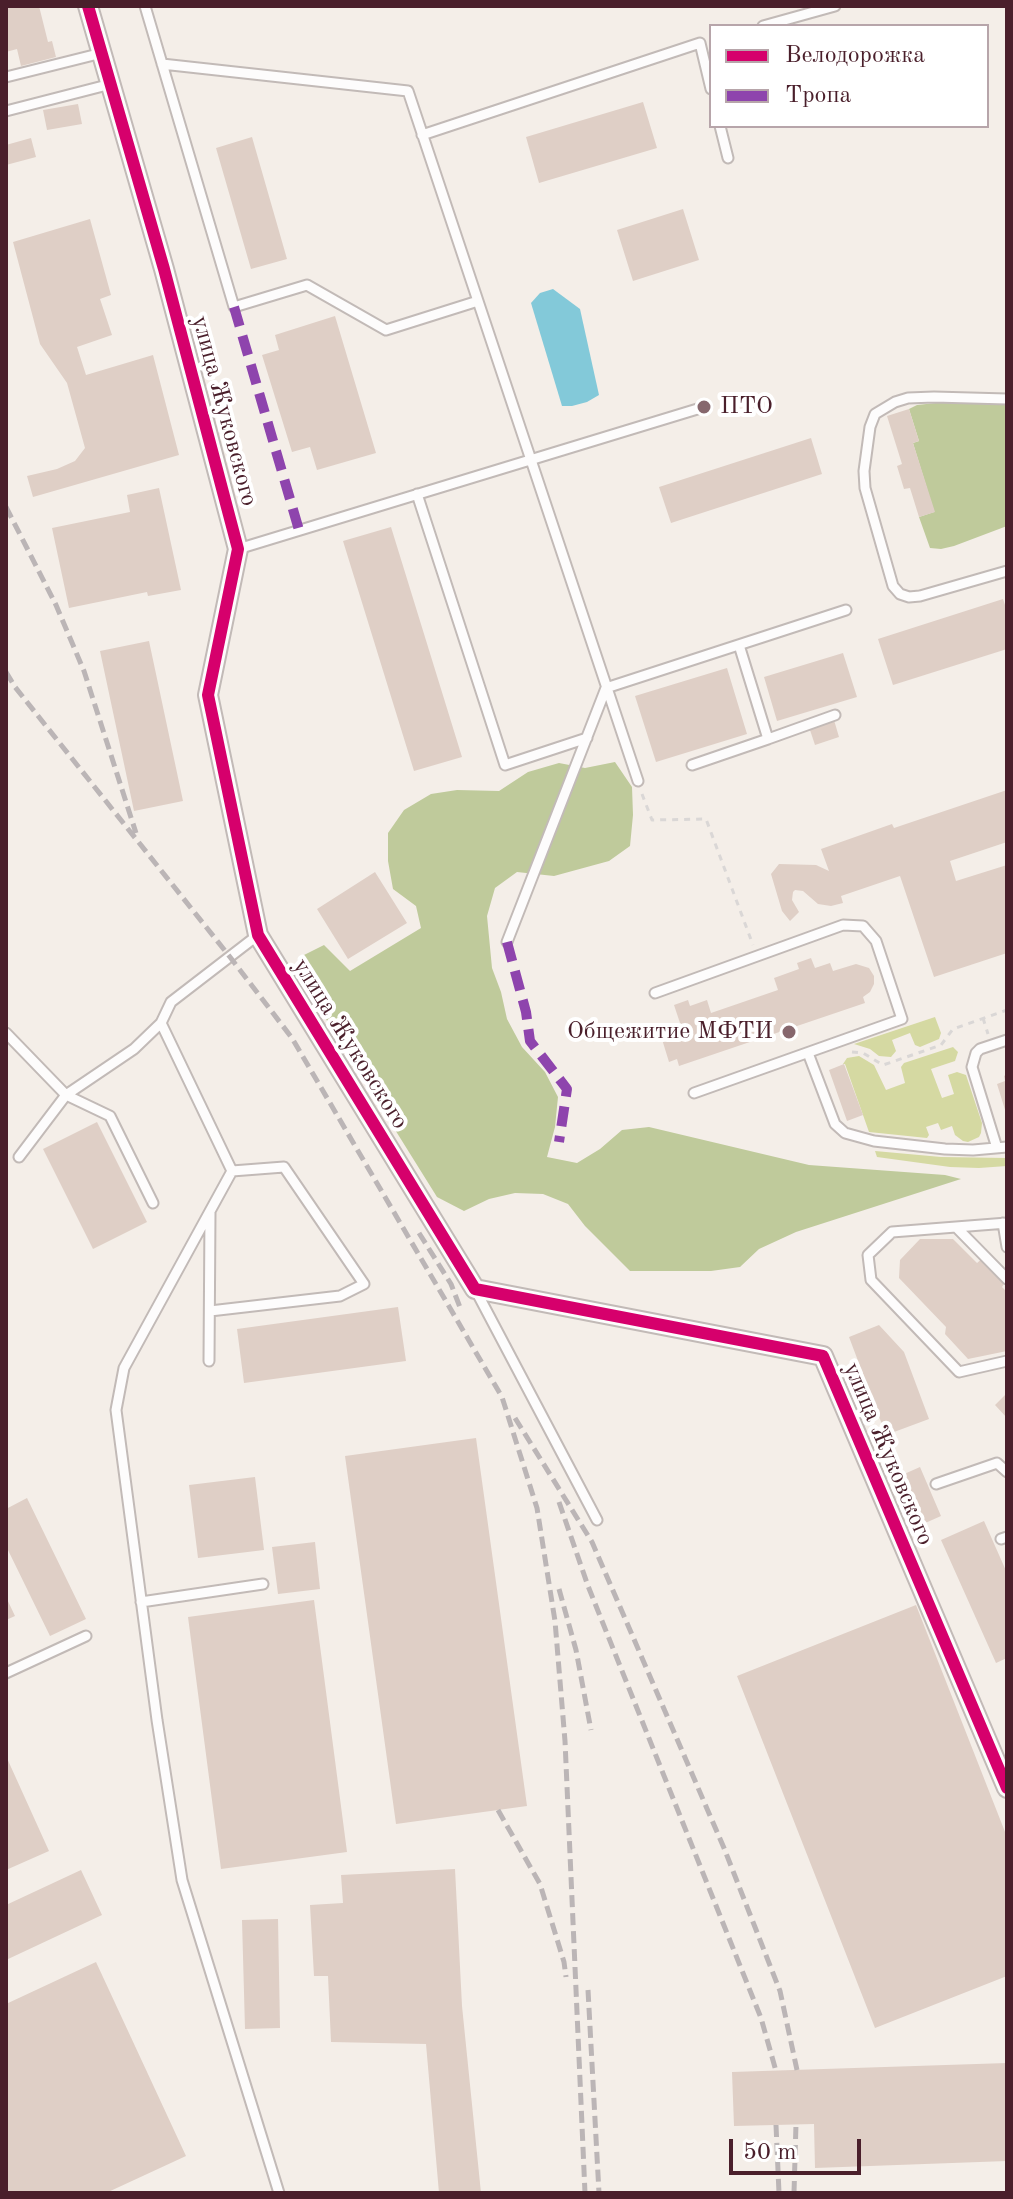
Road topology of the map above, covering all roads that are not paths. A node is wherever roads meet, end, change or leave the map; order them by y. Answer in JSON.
{"nodes":[{"id":1,"x":88,"y":6,"type":"edge"},
{"id":2,"x":145,"y":6,"type":"edge"},
{"id":3,"x":835,"y":6,"type":"edge"},
{"id":4,"x":770,"y":24,"type":"edge"},
{"id":5,"x":709,"y":41,"type":"edge"},
{"id":6,"x":700,"y":43,"type":"junction"},
{"id":7,"x":102,"y":53,"type":"junction"},
{"id":8,"x":162,"y":64,"type":"junction"},
{"id":9,"x":6,"y":77,"type":"edge"},
{"id":10,"x":709,"y":81,"type":"edge"},
{"id":11,"x":111,"y":84,"type":"junction"},
{"id":12,"x":6,"y":111,"type":"edge"},
{"id":13,"x":720,"y":128,"type":"edge"},
{"id":14,"x":422,"y":135,"type":"junction"},
{"id":15,"x":728,"y":158,"type":"dead end"},
{"id":16,"x":478,"y":301,"type":"junction"},
{"id":17,"x":1007,"y":399,"type":"edge"},
{"id":18,"x":704,"y":407,"type":"dead end"},
{"id":19,"x":531,"y":460,"type":"junction"},
{"id":20,"x":417,"y":494,"type":"junction"},
{"id":21,"x":238,"y":549,"type":"junction"},
{"id":22,"x":1007,"y":571,"type":"edge"},
{"id":23,"x":846,"y":610,"type":"dead end"},
{"id":24,"x":739,"y":645,"type":"junction"},
{"id":25,"x":606,"y":688,"type":"junction"},
{"id":26,"x":835,"y":715,"type":"dead end"},
{"id":27,"x":587,"y":738,"type":"junction"},
{"id":28,"x":768,"y":739,"type":"junction"},
{"id":29,"x":692,"y":765,"type":"dead end"},
{"id":30,"x":638,"y":781,"type":"road end"},
{"id":31,"x":258,"y":935,"type":"junction"},
{"id":32,"x":507,"y":942,"type":"dead end"},
{"id":33,"x":655,"y":993,"type":"dead end"},
{"id":34,"x":161,"y":1023,"type":"junction"},
{"id":35,"x":6,"y":1033,"type":"edge"},
{"id":36,"x":1007,"y":1040,"type":"edge"},
{"id":37,"x":808,"y":1053,"type":"junction"},
{"id":38,"x":694,"y":1093,"type":"dead end"},
{"id":39,"x":66,"y":1095,"type":"junction"},
{"id":40,"x":1002,"y":1148,"type":"edge"},
{"id":41,"x":19,"y":1157,"type":"dead end"},
{"id":42,"x":232,"y":1171,"type":"junction"},
{"id":43,"x":153,"y":1203,"type":"dead end"},
{"id":44,"x":210,"y":1211,"type":"junction"},
{"id":45,"x":1005,"y":1223,"type":"edge"},
{"id":46,"x":956,"y":1227,"type":"junction"},
{"id":47,"x":1007,"y":1247,"type":"edge"},
{"id":48,"x":1007,"y":1279,"type":"edge"},
{"id":49,"x":475,"y":1289,"type":"junction"},
{"id":50,"x":210,"y":1311,"type":"junction"},
{"id":51,"x":209,"y":1361,"type":"dead end"},
{"id":52,"x":1007,"y":1361,"type":"edge"},
{"id":53,"x":1007,"y":1472,"type":"edge"},
{"id":54,"x":936,"y":1484,"type":"dead end"},
{"id":55,"x":597,"y":1520,"type":"dead end"},
{"id":56,"x":263,"y":1584,"type":"dead end"},
{"id":57,"x":141,"y":1602,"type":"junction"},
{"id":58,"x":86,"y":1636,"type":"dead end"},
{"id":59,"x":6,"y":1673,"type":"edge"},
{"id":60,"x":1007,"y":1788,"type":"edge"},
{"id":61,"x":279,"y":2193,"type":"edge"}],
"edges":[{"from":1,"to":7,"type":"street","name":"улица Жуковского"},
{"from":2,"to":8,"type":"lane"},
{"from":3,"to":4,"type":"lane"},
{"from":5,"to":6,"type":"lane"},
{"from":6,"to":10,"type":"lane"},
{"from":6,"to":14,"type":"lane"},
{"from":7,"to":9,"type":"lane"},
{"from":7,"to":11,"type":"street","name":"улица Жуковского"},
{"from":8,"to":14,"type":"lane"},
{"from":8,"to":16,"type":"lane"},
{"from":11,"to":12,"type":"lane"},
{"from":11,"to":21,"type":"street","name":"улица Жуковского"},
{"from":13,"to":15,"type":"lane"},
{"from":14,"to":16,"type":"lane"},
{"from":16,"to":19,"type":"lane"},
{"from":17,"to":22,"type":"lane"},
{"from":18,"to":19,"type":"lane"},
{"from":19,"to":20,"type":"lane"},
{"from":19,"to":25,"type":"lane"},
{"from":20,"to":21,"type":"lane"},
{"from":20,"to":27,"type":"lane"},
{"from":21,"to":31,"type":"street","name":"улица Жуковского"},
{"from":23,"to":24,"type":"lane"},
{"from":24,"to":25,"type":"lane"},
{"from":24,"to":28,"type":"lane"},
{"from":25,"to":27,"type":"lane"},
{"from":25,"to":30,"type":"lane"},
{"from":26,"to":28,"type":"lane"},
{"from":27,"to":32,"type":"lane"},
{"from":28,"to":29,"type":"lane"},
{"from":31,"to":34,"type":"lane"},
{"from":31,"to":49,"type":"street","name":"улица Жуковского"},
{"from":33,"to":37,"type":"lane"},
{"from":34,"to":39,"type":"lane"},
{"from":34,"to":42,"type":"lane"},
{"from":35,"to":39,"type":"lane"},
{"from":36,"to":40,"type":"lane"},
{"from":37,"to":38,"type":"lane"},
{"from":37,"to":40,"type":"lane"},
{"from":39,"to":41,"type":"lane"},
{"from":39,"to":43,"type":"lane"},
{"from":42,"to":44,"type":"lane"},
{"from":42,"to":50,"type":"lane"},
{"from":44,"to":50,"type":"lane"},
{"from":44,"to":57,"type":"lane"},
{"from":45,"to":46,"type":"lane"},
{"from":45,"to":47,"type":"lane"},
{"from":46,"to":48,"type":"lane"},
{"from":46,"to":52,"type":"lane"},
{"from":49,"to":55,"type":"lane"},
{"from":49,"to":60,"type":"street","name":"улица Жуковского"},
{"from":50,"to":51,"type":"lane"},
{"from":53,"to":54,"type":"lane"},
{"from":56,"to":57,"type":"lane"},
{"from":57,"to":61,"type":"lane"},
{"from":58,"to":59,"type":"lane"}]}
